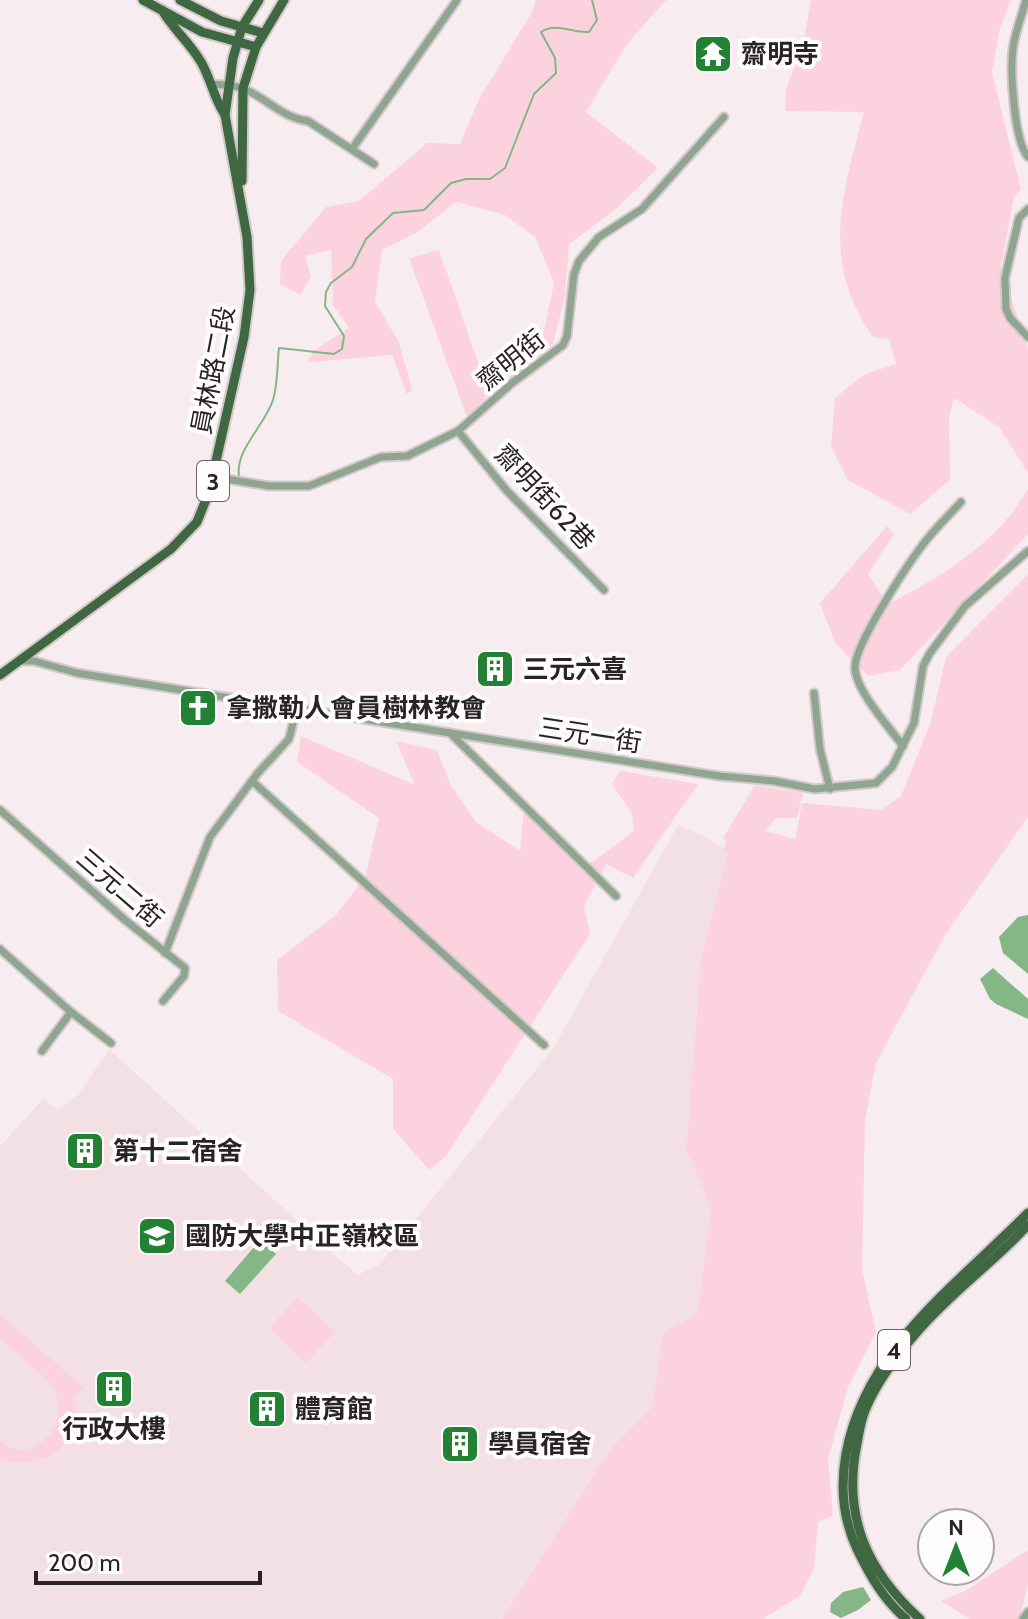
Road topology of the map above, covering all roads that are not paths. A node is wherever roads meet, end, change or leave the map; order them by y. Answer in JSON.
{"nodes":[{"id":1,"x":143,"y":0,"type":"edge"},
{"id":2,"x":180,"y":0,"type":"edge"},
{"id":3,"x":259,"y":0,"type":"edge"},
{"id":4,"x":284,"y":0,"type":"edge"},
{"id":5,"x":457,"y":0,"type":"edge"},
{"id":6,"x":1026,"y":0,"type":"edge"},
{"id":7,"x":162,"y":10,"type":"junction"},
{"id":8,"x":242,"y":27,"type":"junction"},
{"id":9,"x":263,"y":33,"type":"junction"},
{"id":10,"x":238,"y":42,"type":"junction"},
{"id":11,"x":256,"y":47,"type":"junction"},
{"id":12,"x":211,"y":84,"type":"junction"},
{"id":13,"x":228,"y":86,"type":"junction"},
{"id":14,"x":243,"y":88,"type":"junction"},
{"id":15,"x":225,"y":115,"type":"junction"},
{"id":16,"x":724,"y":117,"type":"dead end"},
{"id":17,"x":352,"y":149,"type":"junction"},
{"id":18,"x":1028,"y":157,"type":"edge"},
{"id":19,"x":374,"y":164,"type":"dead end"},
{"id":20,"x":1028,"y":209,"type":"edge"},
{"id":21,"x":242,"y":212,"type":"junction"},
{"id":22,"x":1028,"y":337,"type":"edge"},
{"id":23,"x":458,"y":431,"type":"junction"},
{"id":24,"x":214,"y":477,"type":"junction"},
{"id":25,"x":961,"y":502,"type":"dead end"},
{"id":26,"x":1028,"y":551,"type":"edge"},
{"id":27,"x":604,"y":590,"type":"dead end"},
{"id":28,"x":16,"y":661,"type":"junction"},
{"id":29,"x":0,"y":675,"type":"edge"},
{"id":30,"x":814,"y":693,"type":"dead end"},
{"id":31,"x":293,"y":707,"type":"junction"},
{"id":32,"x":450,"y":733,"type":"junction"},
{"id":33,"x":903,"y":746,"type":"junction"},
{"id":34,"x":252,"y":781,"type":"junction"},
{"id":35,"x":830,"y":789,"type":"junction"},
{"id":36,"x":0,"y":810,"type":"edge"},
{"id":37,"x":616,"y":896,"type":"dead end"},
{"id":38,"x":0,"y":949,"type":"edge"},
{"id":39,"x":165,"y":953,"type":"junction"},
{"id":40,"x":163,"y":1001,"type":"dead end"},
{"id":41,"x":71,"y":1012,"type":"junction"},
{"id":42,"x":111,"y":1043,"type":"dead end"},
{"id":43,"x":544,"y":1045,"type":"dead end"},
{"id":44,"x":42,"y":1051,"type":"dead end"},
{"id":45,"x":1028,"y":1213,"type":"edge"},
{"id":46,"x":1028,"y":1225,"type":"edge"},
{"id":47,"x":852,"y":1528,"type":"junction"},
{"id":48,"x":1028,"y":1612,"type":"edge"},
{"id":49,"x":906,"y":1619,"type":"edge"},
{"id":50,"x":920,"y":1619,"type":"edge"},
{"id":51,"x":1023,"y":1619,"type":"edge"}],
"edges":[{"from":1,"to":7,"type":"main road"},
{"from":2,"to":8,"type":"main road"},
{"from":3,"to":8,"type":"main road","number":"3"},
{"from":4,"to":9,"type":"main road","number":"3"},
{"from":5,"to":17,"type":"street"},
{"from":6,"to":18,"type":"street"},
{"from":7,"to":10,"type":"main road"},
{"from":7,"to":12,"type":"main road"},
{"from":8,"to":9,"type":"main road"},
{"from":8,"to":10,"type":"main road","number":"3"},
{"from":9,"to":11,"type":"main road","name":"員林路二段","number":"3"},
{"from":10,"to":11,"type":"main road"},
{"from":10,"to":13,"type":"main road","name":"員林路二段","number":"3"},
{"from":11,"to":14,"type":"main road","name":"員林路二段","number":"3"},
{"from":12,"to":13,"type":"street"},
{"from":12,"to":15,"type":"main road"},
{"from":13,"to":14,"type":"street"},
{"from":13,"to":15,"type":"main road","name":"員林路二段","number":"3"},
{"from":14,"to":17,"type":"street"},
{"from":14,"to":21,"type":"main road","name":"員林路二段","number":"3"},
{"from":15,"to":21,"type":"main road","name":"員林路二段","number":"3"},
{"from":16,"to":23,"type":"street","name":"齋明街"},
{"from":17,"to":19,"type":"street"},
{"from":20,"to":22,"type":"street"},
{"from":21,"to":24,"type":"main road","name":"員林路二段","number":"3"},
{"from":23,"to":24,"type":"street","name":"齋明街"},
{"from":23,"to":27,"type":"street","name":"齋明街62巷"},
{"from":24,"to":28,"type":"main road","name":"員林路二段","number":"3"},
{"from":25,"to":33,"type":"street"},
{"from":26,"to":33,"type":"street","name":"三元一街"},
{"from":28,"to":29,"type":"main road","name":"員林路二段","number":"3"},
{"from":28,"to":31,"type":"street","name":"三元一街"},
{"from":30,"to":35,"type":"street"},
{"from":31,"to":32,"type":"street","name":"三元一街"},
{"from":31,"to":34,"type":"street"},
{"from":32,"to":35,"type":"street","name":"三元一街"},
{"from":32,"to":37,"type":"street"},
{"from":33,"to":35,"type":"street","name":"三元一街"},
{"from":34,"to":39,"type":"street"},
{"from":34,"to":43,"type":"street"},
{"from":36,"to":39,"type":"street","name":"三元二街"},
{"from":38,"to":41,"type":"street"},
{"from":39,"to":40,"type":"street","name":"三元二街"},
{"from":41,"to":42,"type":"street"},
{"from":41,"to":44,"type":"street"},
{"from":45,"to":47,"type":"main road","number":"4"},
{"from":46,"to":47,"type":"main road","number":"4"},
{"from":47,"to":49,"type":"main road","number":"4"},
{"from":47,"to":50,"type":"main road","number":"4"},
{"from":48,"to":51,"type":"street"}]}
